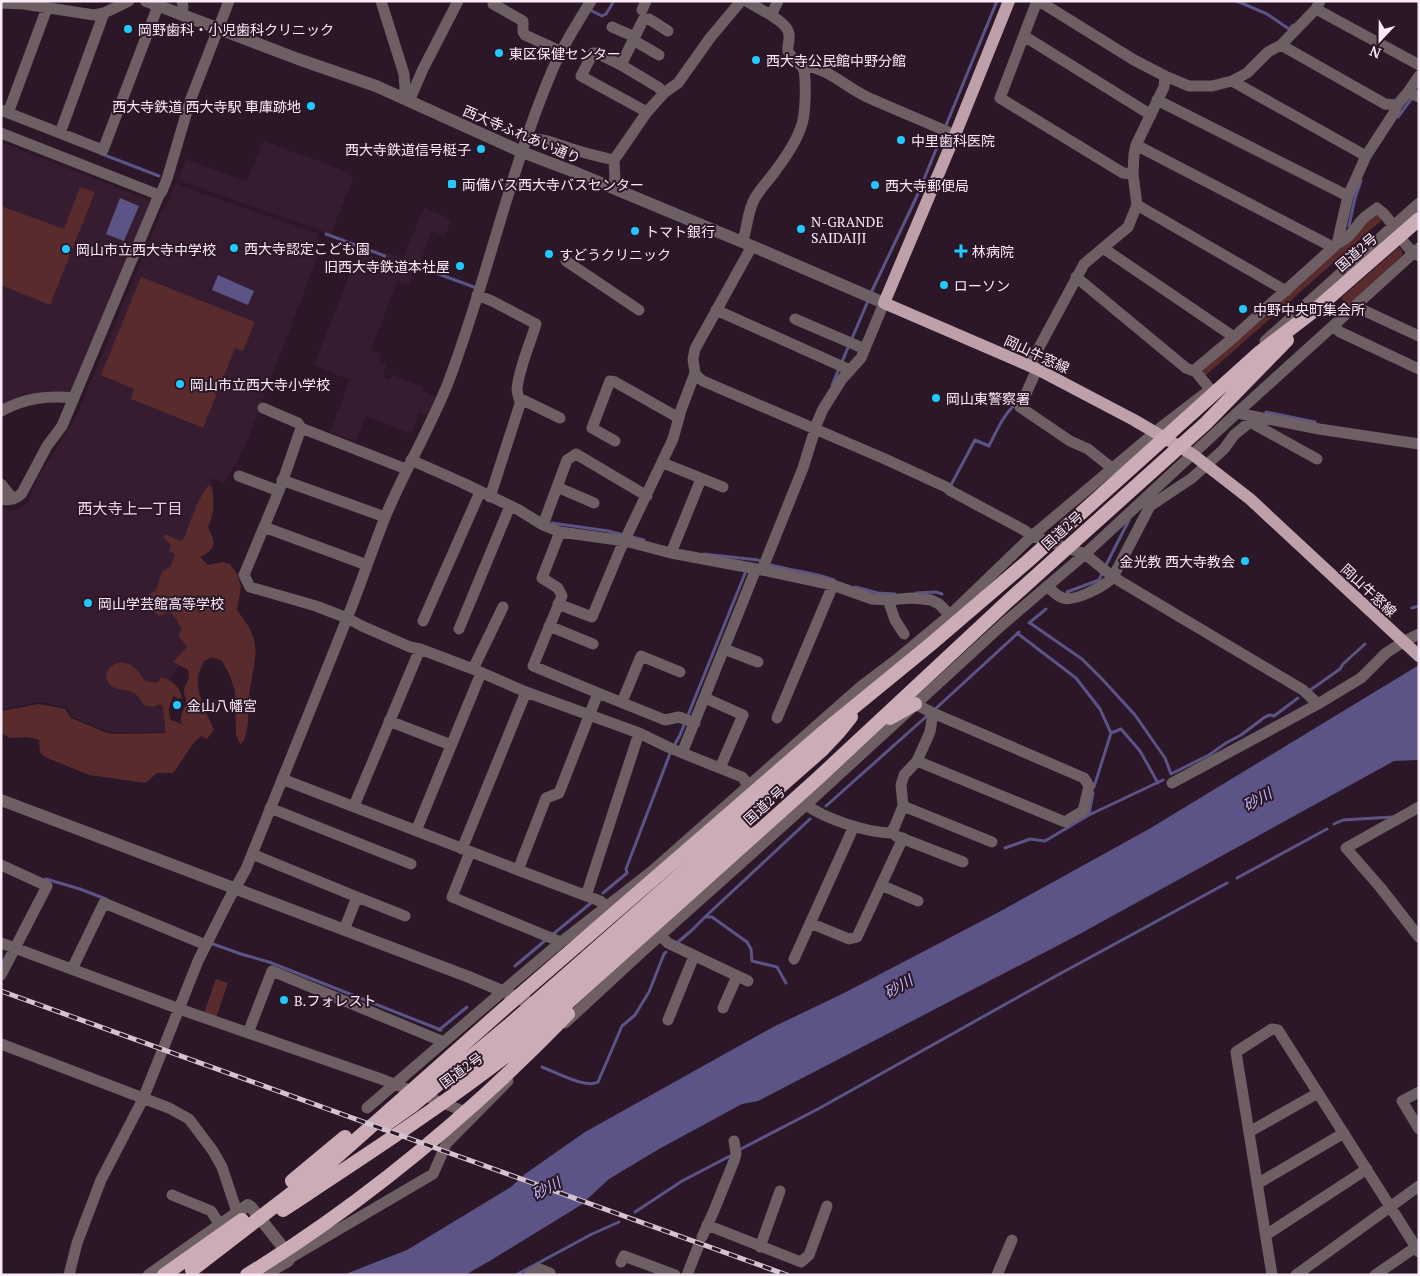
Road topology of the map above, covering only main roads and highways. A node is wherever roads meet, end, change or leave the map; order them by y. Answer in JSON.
{"nodes":[{"id":1,"x":1009,"y":1,"type":"edge"},
{"id":2,"x":1419,"y":219,"type":"edge"},
{"id":3,"x":1315,"y":310,"type":"junction"},
{"id":4,"x":1411,"y":649,"type":"edge"},
{"id":5,"x":896,"y":660,"type":"road end"},
{"id":6,"x":915,"y":704,"type":"road end"},
{"id":7,"x":701,"y":863,"type":"junction"},
{"id":8,"x":654,"y":934,"type":"junction"},
{"id":9,"x":552,"y":968,"type":"junction"},
{"id":10,"x":387,"y":1142,"type":"junction"},
{"id":11,"x":323,"y":1169,"type":"junction"},
{"id":12,"x":188,"y":1272,"type":"edge"},
{"id":13,"x":164,"y":1275,"type":"edge"},
{"id":14,"x":246,"y":1275,"type":"edge"}],
"edges":[{"from":1,"to":4,"type":"main road","name":"岡山牛窓線"},
{"from":2,"to":3,"type":"highway","name":"国道2号"},
{"from":3,"to":8,"type":"highway","name":"国道2号"},
{"from":3,"to":9,"type":"highway","name":"国道2号"},
{"from":5,"to":7,"type":"highway"},
{"from":6,"to":7,"type":"highway"},
{"from":7,"to":10,"type":"highway"},
{"from":7,"to":11,"type":"highway"},
{"from":8,"to":10,"type":"highway","name":"国道2号"},
{"from":8,"to":14,"type":"highway"},
{"from":9,"to":11,"type":"highway","name":"国道2号"},
{"from":9,"to":13,"type":"highway"},
{"from":10,"to":12,"type":"highway","name":"国道2号"},
{"from":11,"to":12,"type":"highway","name":"国道2号"}]}
